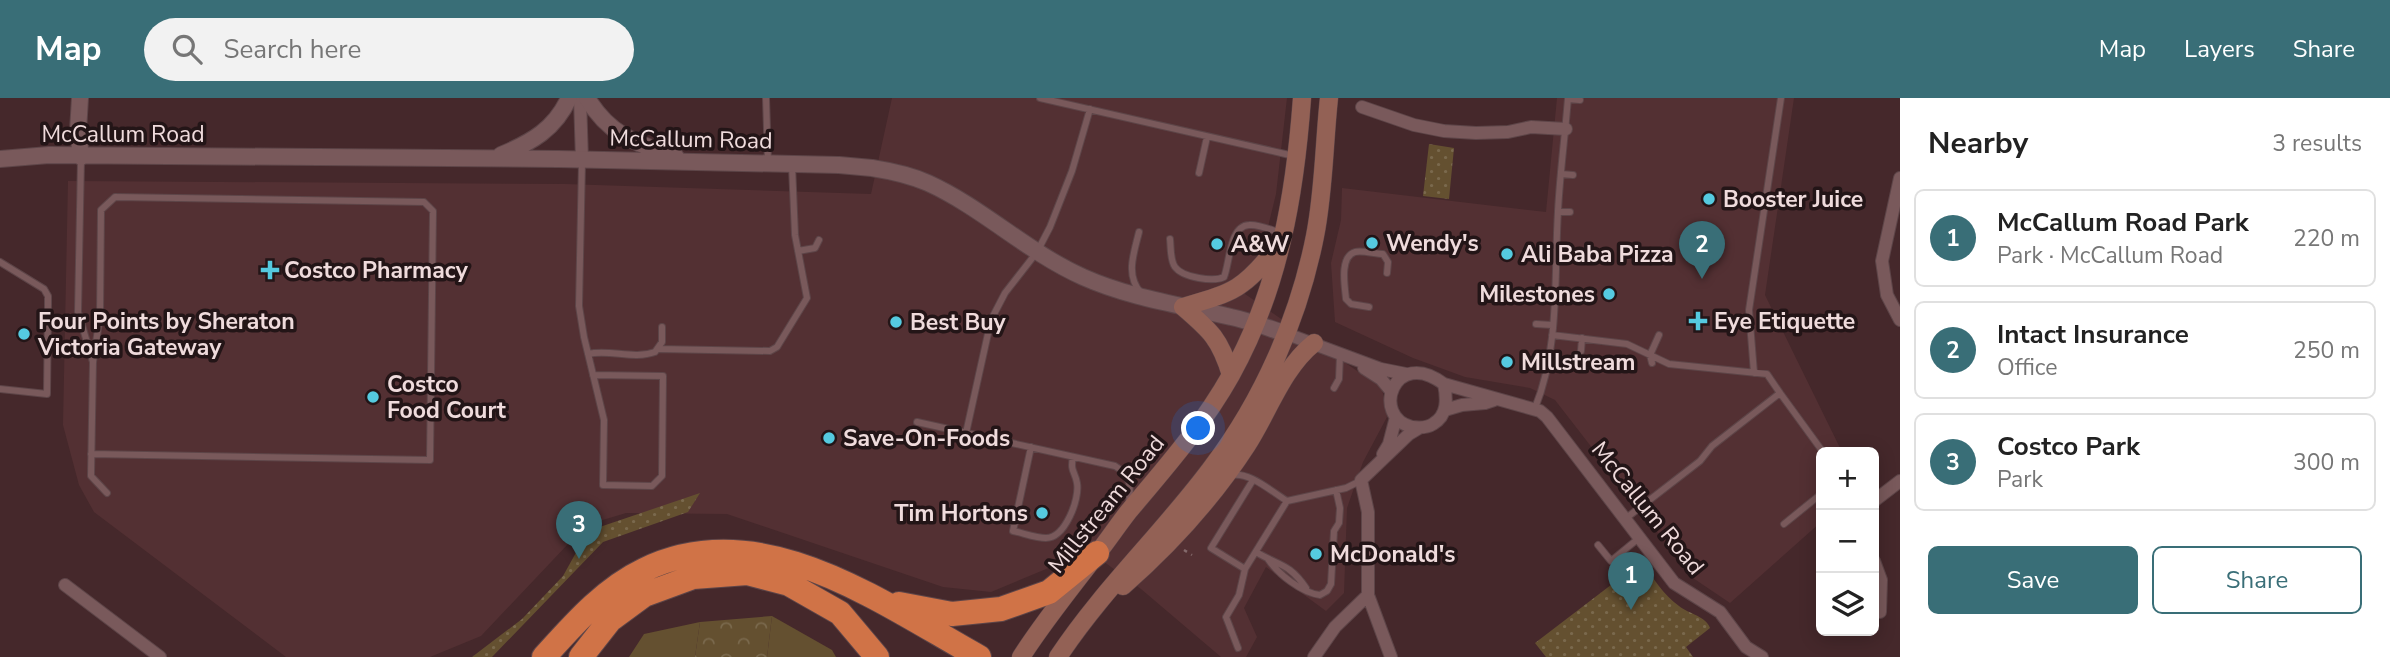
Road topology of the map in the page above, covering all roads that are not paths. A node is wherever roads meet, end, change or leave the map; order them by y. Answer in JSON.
{"nodes":[{"id":1,"x":79,"y":98,"type":"edge"},
{"id":2,"x":569,"y":98,"type":"edge"},
{"id":3,"x":580,"y":98,"type":"edge"},
{"id":4,"x":587,"y":98,"type":"edge"},
{"id":5,"x":766,"y":98,"type":"edge"},
{"id":6,"x":1040,"y":98,"type":"edge"},
{"id":7,"x":1302,"y":98,"type":"edge"},
{"id":8,"x":1329,"y":98,"type":"edge"},
{"id":9,"x":1782,"y":98,"type":"edge"},
{"id":10,"x":1568,"y":99,"type":"edge"},
{"id":11,"x":1580,"y":100,"type":"dead end"},
{"id":12,"x":1362,"y":107,"type":"dead end"},
{"id":13,"x":1090,"y":109,"type":"junction"},
{"id":14,"x":1566,"y":133,"type":"junction"},
{"id":15,"x":1207,"y":137,"type":"junction"},
{"id":16,"x":1576,"y":138,"type":"dead end"},
{"id":17,"x":81,"y":157,"type":"junction"},
{"id":18,"x":1298,"y":157,"type":"junction"},
{"id":19,"x":494,"y":158,"type":"junction"},
{"id":20,"x":0,"y":159,"type":"edge"},
{"id":21,"x":582,"y":160,"type":"junction"},
{"id":22,"x":688,"y":161,"type":"junction"},
{"id":23,"x":768,"y":163,"type":"junction"},
{"id":24,"x":792,"y":164,"type":"junction"},
{"id":25,"x":1199,"y":173,"type":"dead end"},
{"id":26,"x":1561,"y":174,"type":"junction"},
{"id":27,"x":1573,"y":175,"type":"dead end"},
{"id":28,"x":1900,"y":178,"type":"edge"},
{"id":29,"x":1558,"y":212,"type":"junction"},
{"id":30,"x":1570,"y":212,"type":"dead end"},
{"id":31,"x":1139,"y":232,"type":"dead end"},
{"id":32,"x":1284,"y":237,"type":"junction"},
{"id":33,"x":1170,"y":239,"type":"dead end"},
{"id":34,"x":819,"y":240,"type":"dead end"},
{"id":35,"x":1557,"y":249,"type":"junction"},
{"id":36,"x":1567,"y":249,"type":"dead end"},
{"id":37,"x":798,"y":251,"type":"junction"},
{"id":38,"x":1037,"y":252,"type":"junction"},
{"id":39,"x":0,"y":262,"type":"edge"},
{"id":40,"x":1387,"y":273,"type":"dead end"},
{"id":41,"x":1147,"y":299,"type":"junction"},
{"id":42,"x":1183,"y":307,"type":"junction"},
{"id":43,"x":1369,"y":307,"type":"dead end"},
{"id":44,"x":1900,"y":320,"type":"edge"},
{"id":45,"x":1256,"y":324,"type":"junction"},
{"id":46,"x":1536,"y":324,"type":"dead end"},
{"id":47,"x":1552,"y":326,"type":"junction"},
{"id":48,"x":662,"y":327,"type":"dead end"},
{"id":49,"x":1287,"y":334,"type":"junction"},
{"id":50,"x":1552,"y":335,"type":"junction"},
{"id":51,"x":1660,"y":335,"type":"dead end"},
{"id":52,"x":1582,"y":338,"type":"junction"},
{"id":53,"x":1596,"y":340,"type":"junction"},
{"id":54,"x":1314,"y":343,"type":"junction"},
{"id":55,"x":659,"y":349,"type":"junction"},
{"id":56,"x":1595,"y":349,"type":"dead end"},
{"id":57,"x":1581,"y":351,"type":"dead end"},
{"id":58,"x":1340,"y":353,"type":"junction"},
{"id":59,"x":589,"y":354,"type":"junction"},
{"id":60,"x":1650,"y":355,"type":"junction"},
{"id":61,"x":93,"y":362,"type":"junction"},
{"id":62,"x":1652,"y":363,"type":"dead end"},
{"id":63,"x":1754,"y":373,"type":"junction"},
{"id":64,"x":1406,"y":374,"type":"junction"},
{"id":65,"x":593,"y":375,"type":"junction"},
{"id":66,"x":1231,"y":375,"type":"junction"},
{"id":67,"x":1444,"y":384,"type":"junction"},
{"id":68,"x":1334,"y":388,"type":"dead end"},
{"id":69,"x":0,"y":389,"type":"edge"},
{"id":70,"x":1391,"y":391,"type":"junction"},
{"id":71,"x":1780,"y":393,"type":"junction"},
{"id":72,"x":1494,"y":400,"type":"junction"},
{"id":73,"x":1535,"y":408,"type":"junction"},
{"id":74,"x":1445,"y":410,"type":"junction"},
{"id":75,"x":1396,"y":417,"type":"junction"},
{"id":76,"x":917,"y":422,"type":"dead end"},
{"id":77,"x":1419,"y":428,"type":"junction"},
{"id":78,"x":966,"y":433,"type":"junction"},
{"id":79,"x":1031,"y":447,"type":"junction"},
{"id":80,"x":1819,"y":447,"type":"edge"},
{"id":81,"x":92,"y":454,"type":"junction"},
{"id":82,"x":1073,"y":457,"type":"junction"},
{"id":83,"x":1366,"y":476,"type":"junction"},
{"id":84,"x":1224,"y":478,"type":"junction"},
{"id":85,"x":1253,"y":480,"type":"junction"},
{"id":86,"x":1269,"y":481,"type":"dead end"},
{"id":87,"x":1900,"y":481,"type":"edge"},
{"id":88,"x":1650,"y":487,"type":"dead end"},
{"id":89,"x":1265,"y":488,"type":"junction"},
{"id":90,"x":1336,"y":490,"type":"junction"},
{"id":91,"x":107,"y":493,"type":"dead end"},
{"id":92,"x":1656,"y":495,"type":"junction"},
{"id":93,"x":1879,"y":497,"type":"edge"},
{"id":94,"x":1816,"y":498,"type":"edge"},
{"id":95,"x":1287,"y":501,"type":"junction"},
{"id":96,"x":1128,"y":513,"type":"junction"},
{"id":97,"x":1625,"y":519,"type":"junction"},
{"id":98,"x":1784,"y":524,"type":"dead end"},
{"id":99,"x":1639,"y":538,"type":"junction"},
{"id":100,"x":1598,"y":545,"type":"dead end"},
{"id":101,"x":1256,"y":552,"type":"junction"},
{"id":102,"x":1097,"y":553,"type":"junction"},
{"id":103,"x":1245,"y":569,"type":"junction"},
{"id":104,"x":1878,"y":573,"type":"edge"},
{"id":105,"x":65,"y":585,"type":"dead end"},
{"id":106,"x":866,"y":594,"type":"junction"},
{"id":107,"x":1368,"y":595,"type":"junction"},
{"id":108,"x":1880,"y":612,"type":"dead end"},
{"id":109,"x":1079,"y":626,"type":"junction"},
{"id":110,"x":1238,"y":648,"type":"dead end"},
{"id":111,"x":160,"y":657,"type":"edge"},
{"id":112,"x":544,"y":657,"type":"edge"},
{"id":113,"x":582,"y":657,"type":"edge"},
{"id":114,"x":877,"y":657,"type":"edge"},
{"id":115,"x":979,"y":657,"type":"edge"},
{"id":116,"x":1021,"y":657,"type":"edge"},
{"id":117,"x":1058,"y":657,"type":"edge"},
{"id":118,"x":1314,"y":657,"type":"edge"},
{"id":119,"x":1391,"y":657,"type":"edge"},
{"id":120,"x":1762,"y":657,"type":"edge"}],
"edges":[{"from":1,"to":17,"type":"street"},
{"from":2,"to":19,"type":"street"},
{"from":3,"to":21,"type":"street"},
{"from":4,"to":22,"type":"street"},
{"from":5,"to":23,"type":"lane"},
{"from":6,"to":13,"type":"lane"},
{"from":7,"to":18,"type":"main road","name":"Millstream Road"},
{"from":8,"to":49,"type":"main road"},
{"from":9,"to":63,"type":"lane"},
{"from":10,"to":11,"type":"lane"},
{"from":10,"to":14,"type":"lane"},
{"from":12,"to":14,"type":"street"},
{"from":13,"to":15,"type":"lane"},
{"from":13,"to":38,"type":"lane"},
{"from":14,"to":16,"type":"lane"},
{"from":14,"to":26,"type":"lane"},
{"from":15,"to":18,"type":"lane"},
{"from":15,"to":25,"type":"lane"},
{"from":17,"to":19,"type":"street","name":"McCallum Road"},
{"from":17,"to":20,"type":"street","name":"McCallum Road"},
{"from":17,"to":61,"type":"lane"},
{"from":18,"to":32,"type":"main road","name":"Millstream Road"},
{"from":19,"to":21,"type":"street","name":"McCallum Road"},
{"from":21,"to":22,"type":"street","name":"McCallum Road"},
{"from":21,"to":59,"type":"lane"},
{"from":22,"to":23,"type":"street","name":"McCallum Road"},
{"from":23,"to":24,"type":"street","name":"McCallum Road"},
{"from":24,"to":37,"type":"lane"},
{"from":24,"to":38,"type":"street","name":"McCallum Road"},
{"from":26,"to":27,"type":"lane"},
{"from":26,"to":29,"type":"lane"},
{"from":28,"to":44,"type":"street"},
{"from":29,"to":30,"type":"lane"},
{"from":29,"to":35,"type":"lane"},
{"from":31,"to":41,"type":"lane"},
{"from":32,"to":33,"type":"lane"},
{"from":32,"to":42,"type":"main road"},
{"from":32,"to":45,"type":"main road","name":"Millstream Road"},
{"from":34,"to":37,"type":"lane"},
{"from":35,"to":36,"type":"lane"},
{"from":35,"to":47,"type":"lane"},
{"from":37,"to":55,"type":"lane"},
{"from":38,"to":41,"type":"street","name":"McCallum Road"},
{"from":38,"to":78,"type":"lane"},
{"from":39,"to":69,"type":"lane"},
{"from":40,"to":43,"type":"lane"},
{"from":41,"to":42,"type":"street","name":"McCallum Road"},
{"from":42,"to":45,"type":"street","name":"McCallum Road"},
{"from":42,"to":66,"type":"main road"},
{"from":45,"to":49,"type":"street","name":"McCallum Road"},
{"from":45,"to":66,"type":"main road","name":"Millstream Road"},
{"from":46,"to":47,"type":"lane"},
{"from":47,"to":50,"type":"lane"},
{"from":48,"to":55,"type":"lane"},
{"from":49,"to":54,"type":"street","name":"McCallum Road"},
{"from":49,"to":109,"type":"main road"},
{"from":50,"to":52,"type":"lane"},
{"from":50,"to":73,"type":"lane"},
{"from":51,"to":60,"type":"lane"},
{"from":52,"to":53,"type":"lane"},
{"from":52,"to":57,"type":"lane"},
{"from":53,"to":56,"type":"lane"},
{"from":53,"to":60,"type":"lane"},
{"from":54,"to":58,"type":"street","name":"McCallum Road"},
{"from":54,"to":84,"type":"main road"},
{"from":55,"to":59,"type":"lane"},
{"from":58,"to":64,"type":"street","name":"McCallum Road"},
{"from":58,"to":68,"type":"lane"},
{"from":58,"to":70,"type":"street","name":"McCallum Road"},
{"from":59,"to":65,"type":"lane"},
{"from":60,"to":62,"type":"lane"},
{"from":60,"to":63,"type":"lane"},
{"from":61,"to":81,"type":"lane"},
{"from":61,"to":81,"type":"lane"},
{"from":63,"to":71,"type":"lane"},
{"from":64,"to":67,"type":"street"},
{"from":64,"to":70,"type":"street"},
{"from":65,"to":65,"type":"lane"},
{"from":66,"to":96,"type":"main road","name":"Millstream Road"},
{"from":67,"to":72,"type":"street"},
{"from":67,"to":74,"type":"street"},
{"from":70,"to":75,"type":"street"},
{"from":71,"to":80,"type":"lane"},
{"from":71,"to":92,"type":"lane"},
{"from":72,"to":73,"type":"street"},
{"from":72,"to":74,"type":"street"},
{"from":73,"to":97,"type":"street","name":"McCallum Road"},
{"from":74,"to":77,"type":"street"},
{"from":75,"to":77,"type":"street"},
{"from":75,"to":83,"type":"street"},
{"from":76,"to":78,"type":"lane"},
{"from":77,"to":83,"type":"street"},
{"from":78,"to":79,"type":"lane"},
{"from":79,"to":82,"type":"lane"},
{"from":79,"to":82,"type":"lane"},
{"from":81,"to":91,"type":"lane"},
{"from":82,"to":96,"type":"lane"},
{"from":83,"to":90,"type":"lane"},
{"from":83,"to":107,"type":"street"},
{"from":84,"to":85,"type":"lane"},
{"from":84,"to":109,"type":"main road"},
{"from":85,"to":89,"type":"lane"},
{"from":85,"to":103,"type":"lane"},
{"from":86,"to":89,"type":"lane"},
{"from":87,"to":93,"type":"street"},
{"from":88,"to":92,"type":"lane"},
{"from":89,"to":95,"type":"lane"},
{"from":90,"to":95,"type":"lane"},
{"from":90,"to":101,"type":"lane"},
{"from":92,"to":97,"type":"lane"},
{"from":94,"to":98,"type":"lane"},
{"from":95,"to":101,"type":"lane"},
{"from":96,"to":102,"type":"main road","name":"Millstream Road"},
{"from":97,"to":99,"type":"street","name":"McCallum Road"},
{"from":99,"to":100,"type":"lane"},
{"from":99,"to":120,"type":"street","name":"McCallum Road"},
{"from":101,"to":103,"type":"lane"},
{"from":102,"to":106,"type":"highway"},
{"from":102,"to":116,"type":"main road","name":"Millstream Road"},
{"from":103,"to":110,"type":"lane"},
{"from":104,"to":108,"type":"street"},
{"from":105,"to":111,"type":"street"},
{"from":106,"to":112,"type":"highway"},
{"from":106,"to":115,"type":"highway"},
{"from":107,"to":118,"type":"street"},
{"from":107,"to":119,"type":"street"},
{"from":109,"to":117,"type":"main road"},
{"from":113,"to":114,"type":"highway"}]}
